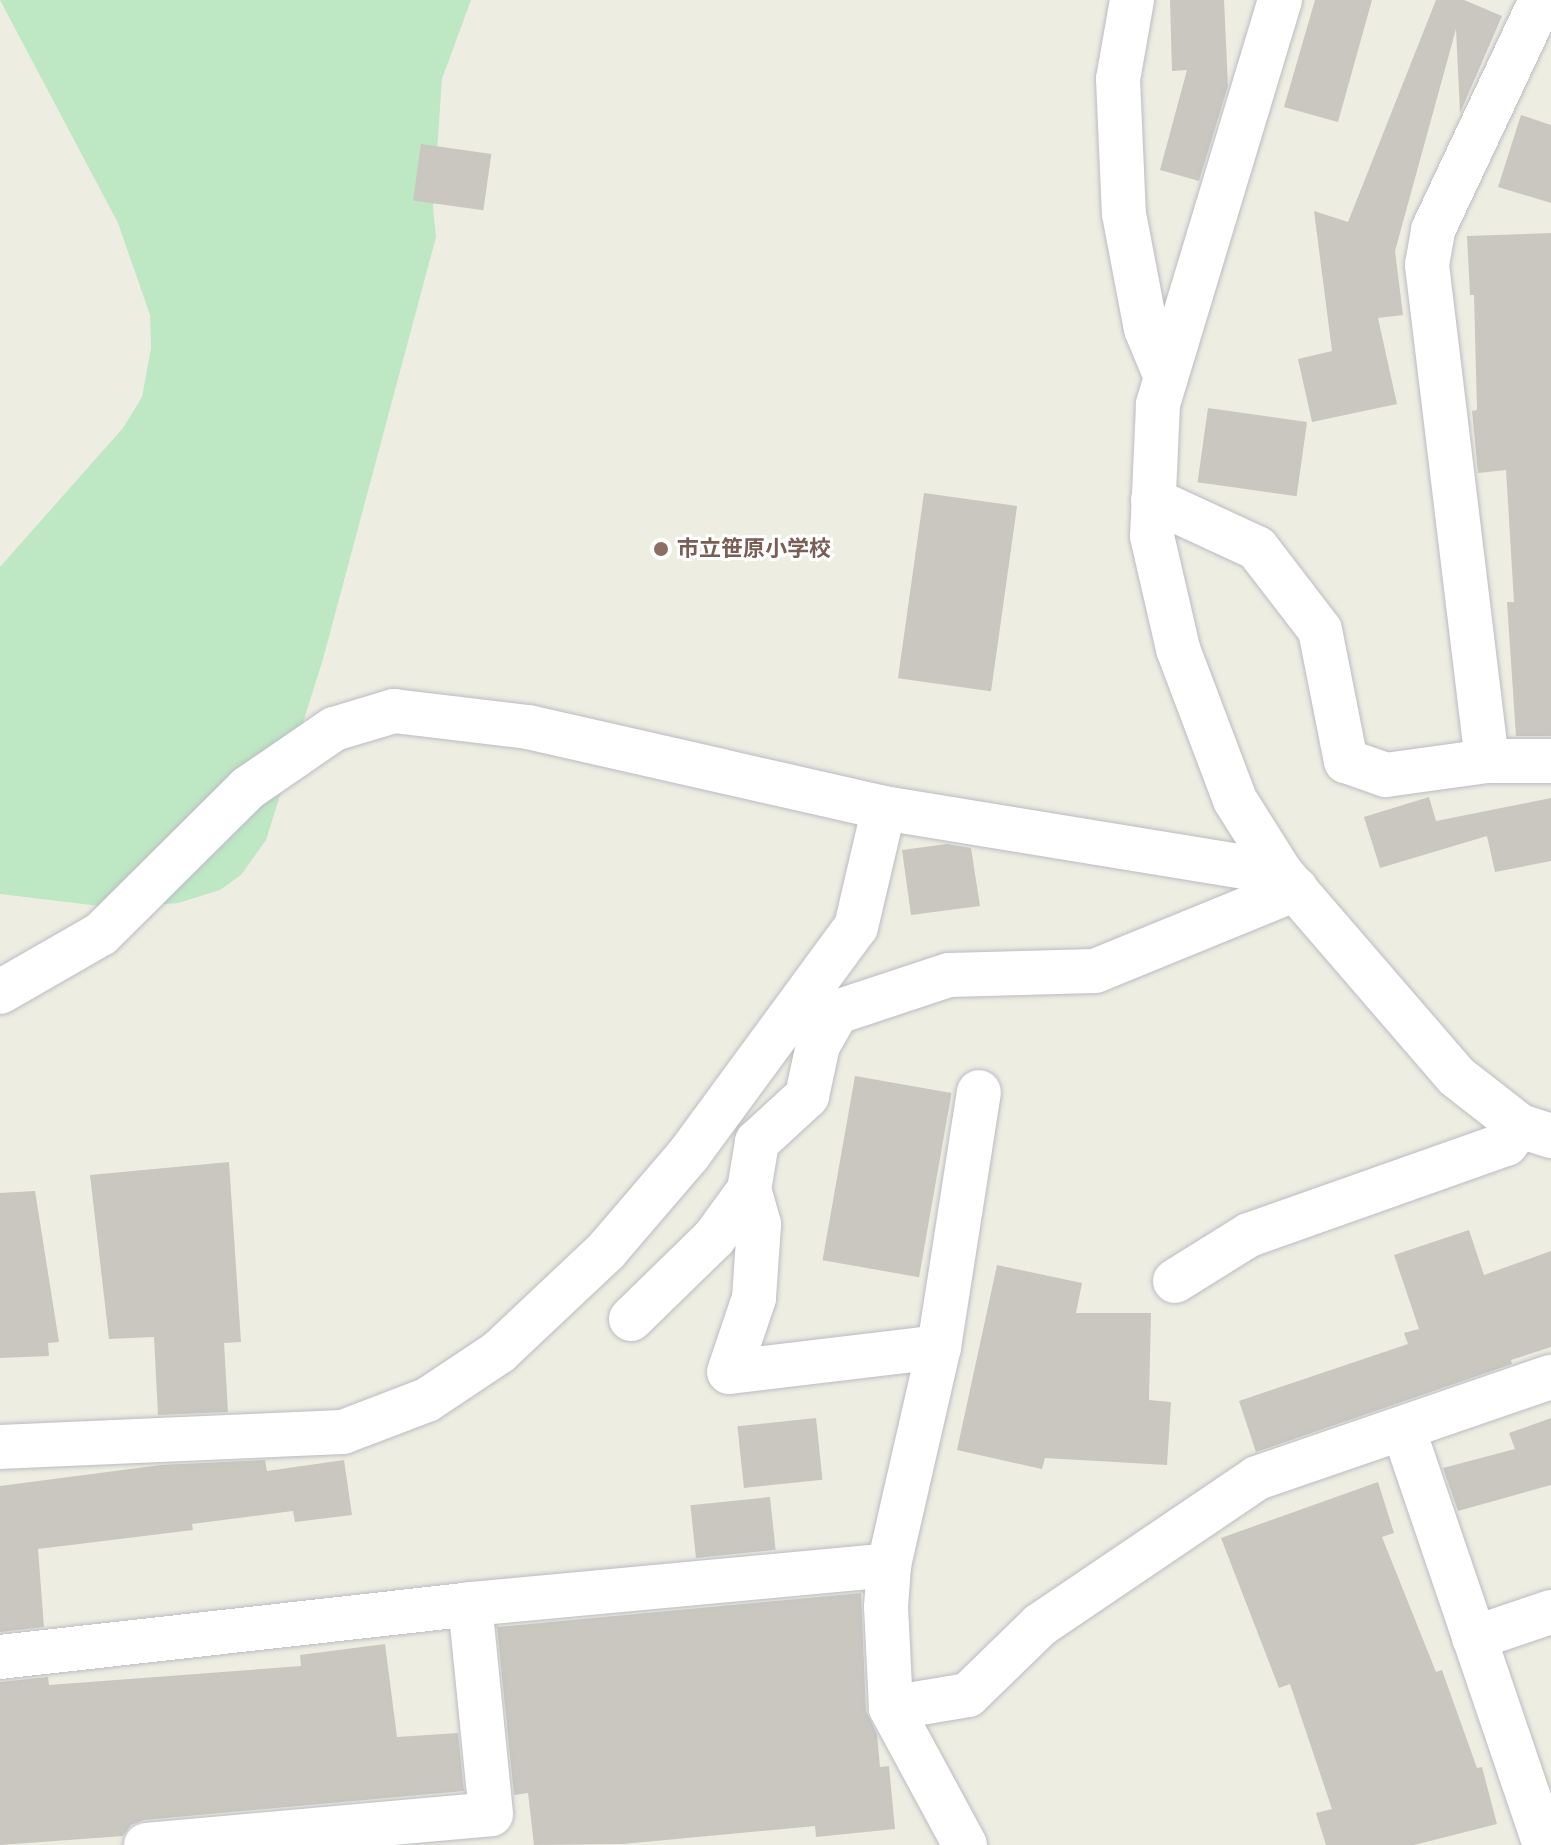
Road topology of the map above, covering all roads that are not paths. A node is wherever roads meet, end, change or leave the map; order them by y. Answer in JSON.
{"nodes":[{"id":1,"x":1132,"y":0,"type":"edge"},
{"id":2,"x":1280,"y":0,"type":"edge"},
{"id":3,"x":1541,"y":0,"type":"edge"},
{"id":4,"x":1166,"y":377,"type":"junction"},
{"id":5,"x":1153,"y":500,"type":"junction"},
{"id":6,"x":1487,"y":761,"type":"junction"},
{"id":7,"x":1551,"y":761,"type":"edge"},
{"id":8,"x":884,"y":808,"type":"junction"},
{"id":9,"x":1288,"y":881,"type":"junction"},
{"id":10,"x":0,"y":992,"type":"edge"},
{"id":11,"x":979,"y":1092,"type":"dead end"},
{"id":12,"x":1535,"y":1131,"type":"edge"},
{"id":13,"x":749,"y":1190,"type":"junction"},
{"id":14,"x":1175,"y":1281,"type":"dead end"},
{"id":15,"x":631,"y":1319,"type":"dead end"},
{"id":16,"x":939,"y":1347,"type":"junction"},
{"id":17,"x":1551,"y":1377,"type":"edge"},
{"id":18,"x":1404,"y":1431,"type":"junction"},
{"id":19,"x":0,"y":1447,"type":"edge"},
{"id":20,"x":889,"y":1565,"type":"junction"},
{"id":21,"x":470,"y":1604,"type":"junction"},
{"id":22,"x":1551,"y":1612,"type":"edge"},
{"id":23,"x":1474,"y":1638,"type":"junction"},
{"id":24,"x":0,"y":1657,"type":"edge"},
{"id":25,"x":891,"y":1708,"type":"junction"},
{"id":26,"x":497,"y":1829,"type":"edge"},
{"id":27,"x":146,"y":1845,"type":"edge"},
{"id":28,"x":965,"y":1845,"type":"edge"},
{"id":29,"x":1545,"y":1845,"type":"edge"}],
"edges":[{"from":1,"to":4,"type":"street"},
{"from":2,"to":4,"type":"street"},
{"from":3,"to":6,"type":"street"},
{"from":4,"to":5,"type":"street"},
{"from":5,"to":6,"type":"street"},
{"from":5,"to":9,"type":"street"},
{"from":6,"to":7,"type":"street"},
{"from":8,"to":9,"type":"street"},
{"from":8,"to":10,"type":"street"},
{"from":8,"to":19,"type":"street"},
{"from":9,"to":12,"type":"street"},
{"from":9,"to":13,"type":"street"},
{"from":11,"to":16,"type":"street"},
{"from":12,"to":14,"type":"street"},
{"from":13,"to":15,"type":"street"},
{"from":13,"to":16,"type":"street"},
{"from":16,"to":20,"type":"street"},
{"from":17,"to":18,"type":"street"},
{"from":18,"to":23,"type":"street"},
{"from":18,"to":25,"type":"street"},
{"from":20,"to":21,"type":"street"},
{"from":20,"to":25,"type":"street"},
{"from":21,"to":24,"type":"street"},
{"from":21,"to":26,"type":"street"},
{"from":22,"to":23,"type":"street"},
{"from":23,"to":29,"type":"street"},
{"from":25,"to":28,"type":"street"},
{"from":26,"to":27,"type":"street"}]}
